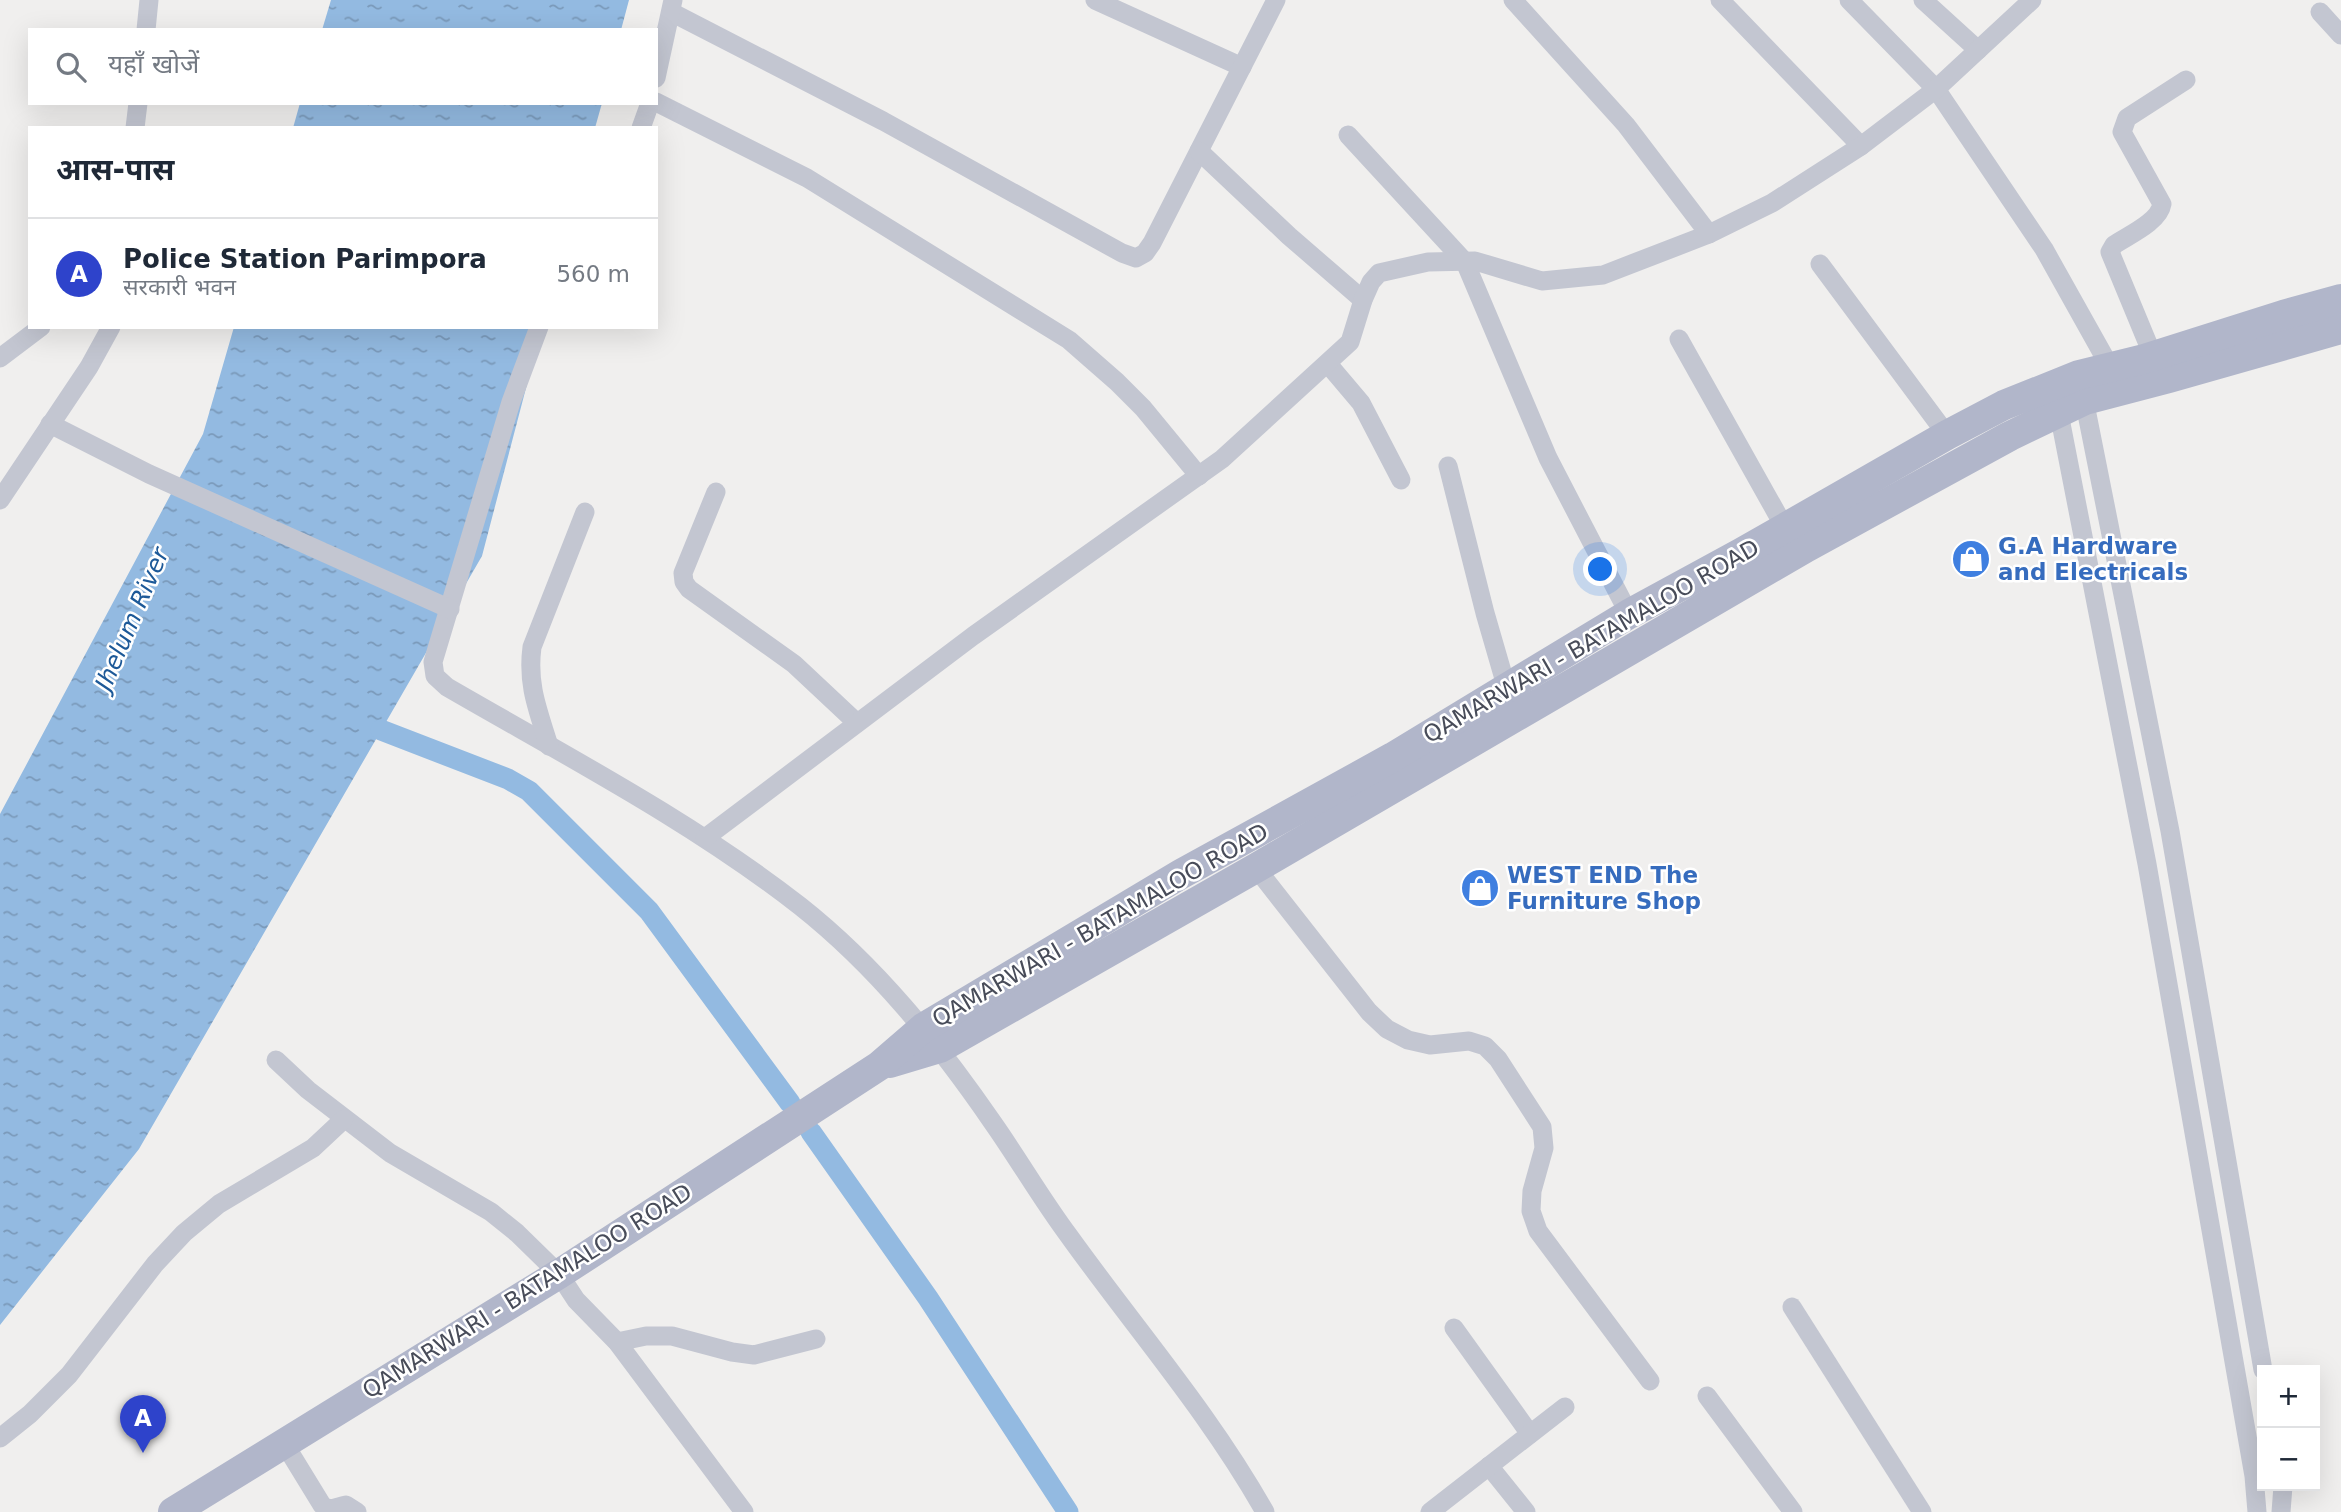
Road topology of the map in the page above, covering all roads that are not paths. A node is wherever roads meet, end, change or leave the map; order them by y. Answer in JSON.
{"nodes":[{"id":1,"x":149,"y":0,"type":"edge"},
{"id":2,"x":1095,"y":0,"type":"edge"},
{"id":3,"x":1276,"y":0,"type":"edge"},
{"id":4,"x":1513,"y":0,"type":"edge"},
{"id":5,"x":1720,"y":0,"type":"edge"},
{"id":6,"x":1849,"y":0,"type":"edge"},
{"id":7,"x":1923,"y":0,"type":"edge"},
{"id":8,"x":2032,"y":0,"type":"edge"},
{"id":9,"x":672,"y":6,"type":"edge"},
{"id":10,"x":2320,"y":12,"type":"dead end"},
{"id":11,"x":146,"y":28,"type":"edge"},
{"id":12,"x":2341,"y":35,"type":"edge"},
{"id":13,"x":1978,"y":50,"type":"junction"},
{"id":14,"x":1242,"y":67,"type":"junction"},
{"id":15,"x":658,"y":69,"type":"edge"},
{"id":16,"x":2186,"y":80,"type":"dead end"},
{"id":17,"x":1936,"y":89,"type":"junction"},
{"id":18,"x":658,"y":103,"type":"edge"},
{"id":19,"x":138,"y":105,"type":"edge"},
{"id":20,"x":649,"y":105,"type":"edge"},
{"id":21,"x":135,"y":126,"type":"edge"},
{"id":22,"x":642,"y":126,"type":"edge"},
{"id":23,"x":1348,"y":135,"type":"dead end"},
{"id":24,"x":1861,"y":146,"type":"junction"},
{"id":25,"x":1199,"y":150,"type":"junction"},
{"id":26,"x":1709,"y":234,"type":"junction"},
{"id":27,"x":1465,"y":262,"type":"junction"},
{"id":28,"x":1820,"y":264,"type":"dead end"},
{"id":29,"x":2341,"y":299,"type":"edge"},
{"id":30,"x":1363,"y":300,"type":"junction"},
{"id":31,"x":38,"y":329,"type":"edge"},
{"id":32,"x":110,"y":329,"type":"edge"},
{"id":33,"x":538,"y":329,"type":"edge"},
{"id":34,"x":2341,"y":329,"type":"edge"},
{"id":35,"x":1679,"y":339,"type":"dead end"},
{"id":36,"x":2153,"y":356,"type":"junction"},
{"id":37,"x":0,"y":358,"type":"edge"},
{"id":38,"x":1328,"y":364,"type":"junction"},
{"id":39,"x":2108,"y":367,"type":"junction"},
{"id":40,"x":2069,"y":393,"type":"junction"},
{"id":41,"x":50,"y":424,"type":"junction"},
{"id":42,"x":1947,"y":435,"type":"junction"},
{"id":43,"x":1448,"y":466,"type":"dead end"},
{"id":44,"x":1199,"y":476,"type":"junction"},
{"id":45,"x":1401,"y":480,"type":"dead end"},
{"id":46,"x":716,"y":492,"type":"dead end"},
{"id":47,"x":0,"y":500,"type":"edge"},
{"id":48,"x":585,"y":512,"type":"dead end"},
{"id":49,"x":1785,"y":528,"type":"junction"},
{"id":50,"x":443,"y":607,"type":"junction"},
{"id":51,"x":1629,"y":614,"type":"junction"},
{"id":52,"x":1507,"y":689,"type":"junction"},
{"id":53,"x":857,"y":723,"type":"junction"},
{"id":54,"x":549,"y":746,"type":"junction"},
{"id":55,"x":705,"y":838,"type":"junction"},
{"id":56,"x":1256,"y":869,"type":"junction"},
{"id":57,"x":931,"y":1038,"type":"junction"},
{"id":58,"x":276,"y":1060,"type":"dead end"},
{"id":59,"x":344,"y":1119,"type":"junction"},
{"id":60,"x":559,"y":1274,"type":"junction"},
{"id":61,"x":1792,"y":1307,"type":"dead end"},
{"id":62,"x":1454,"y":1328,"type":"dead end"},
{"id":63,"x":816,"y":1339,"type":"dead end"},
{"id":64,"x":617,"y":1342,"type":"junction"},
{"id":65,"x":2262,"y":1365,"type":"edge"},
{"id":66,"x":1650,"y":1381,"type":"dead end"},
{"id":67,"x":1707,"y":1396,"type":"dead end"},
{"id":68,"x":1565,"y":1407,"type":"dead end"},
{"id":69,"x":1530,"y":1434,"type":"junction"},
{"id":70,"x":0,"y":1438,"type":"edge"},
{"id":71,"x":284,"y":1443,"type":"junction"},
{"id":72,"x":1489,"y":1466,"type":"junction"},
{"id":73,"x":2283,"y":1491,"type":"edge"},
{"id":74,"x":737,"y":1509,"type":"edge"},
{"id":75,"x":178,"y":1511,"type":"edge"},
{"id":76,"x":357,"y":1512,"type":"edge"},
{"id":77,"x":1265,"y":1512,"type":"edge"},
{"id":78,"x":1430,"y":1512,"type":"edge"},
{"id":79,"x":1526,"y":1512,"type":"edge"},
{"id":80,"x":1793,"y":1512,"type":"edge"},
{"id":81,"x":1922,"y":1512,"type":"edge"},
{"id":82,"x":2257,"y":1512,"type":"edge"},
{"id":83,"x":2281,"y":1512,"type":"edge"}],
"edges":[{"from":1,"to":11,"type":"street"},
{"from":2,"to":14,"type":"street"},
{"from":3,"to":14,"type":"street"},
{"from":4,"to":26,"type":"street"},
{"from":5,"to":24,"type":"street"},
{"from":6,"to":17,"type":"street"},
{"from":7,"to":13,"type":"street"},
{"from":8,"to":13,"type":"street"},
{"from":9,"to":15,"type":"street"},
{"from":9,"to":25,"type":"street"},
{"from":10,"to":12,"type":"street"},
{"from":13,"to":17,"type":"street"},
{"from":14,"to":25,"type":"street"},
{"from":16,"to":36,"type":"street"},
{"from":17,"to":24,"type":"street"},
{"from":17,"to":39,"type":"street"},
{"from":18,"to":44,"type":"street"},
{"from":19,"to":21,"type":"street"},
{"from":20,"to":22,"type":"street"},
{"from":23,"to":27,"type":"street"},
{"from":24,"to":26,"type":"street"},
{"from":25,"to":30,"type":"street"},
{"from":26,"to":27,"type":"street"},
{"from":27,"to":30,"type":"street"},
{"from":27,"to":51,"type":"street"},
{"from":28,"to":42,"type":"street"},
{"from":29,"to":36,"type":"main road","name":"QAMARWARI - BATAMALOO ROAD"},
{"from":30,"to":38,"type":"street"},
{"from":31,"to":37,"type":"street"},
{"from":32,"to":41,"type":"street"},
{"from":33,"to":50,"type":"street"},
{"from":34,"to":40,"type":"main road","name":"QAMARWARI - BATAMALOO ROAD"},
{"from":35,"to":49,"type":"street"},
{"from":36,"to":39,"type":"main road","name":"QAMARWARI - BATAMALOO ROAD"},
{"from":38,"to":44,"type":"street"},
{"from":38,"to":45,"type":"street"},
{"from":39,"to":40,"type":"main road","name":"QAMARWARI - BATAMALOO ROAD"},
{"from":40,"to":42,"type":"main road","name":"QAMARWARI - BATAMALOO ROAD"},
{"from":40,"to":56,"type":"main road","name":"QAMARWARI - BATAMALOO ROAD"},
{"from":40,"to":65,"type":"street"},
{"from":40,"to":82,"type":"street"},
{"from":41,"to":47,"type":"street"},
{"from":41,"to":50,"type":"street"},
{"from":42,"to":49,"type":"main road","name":"QAMARWARI - BATAMALOO ROAD"},
{"from":43,"to":52,"type":"street"},
{"from":44,"to":53,"type":"street"},
{"from":46,"to":53,"type":"street"},
{"from":48,"to":54,"type":"street"},
{"from":49,"to":51,"type":"main road","name":"QAMARWARI - BATAMALOO ROAD"},
{"from":50,"to":54,"type":"street"},
{"from":51,"to":52,"type":"main road","name":"QAMARWARI - BATAMALOO ROAD"},
{"from":52,"to":57,"type":"main road","name":"QAMARWARI - BATAMALOO ROAD"},
{"from":53,"to":55,"type":"street"},
{"from":54,"to":55,"type":"street"},
{"from":55,"to":57,"type":"street"},
{"from":56,"to":57,"type":"main road","name":"QAMARWARI - BATAMALOO ROAD"},
{"from":56,"to":66,"type":"street"},
{"from":57,"to":60,"type":"main road","name":"QAMARWARI - BATAMALOO ROAD"},
{"from":57,"to":77,"type":"street"},
{"from":58,"to":59,"type":"street"},
{"from":59,"to":60,"type":"street"},
{"from":59,"to":70,"type":"street"},
{"from":60,"to":64,"type":"street"},
{"from":60,"to":71,"type":"main road","name":"QAMARWARI - BATAMALOO ROAD"},
{"from":61,"to":81,"type":"street"},
{"from":62,"to":69,"type":"street"},
{"from":63,"to":64,"type":"street"},
{"from":64,"to":74,"type":"street"},
{"from":67,"to":80,"type":"street"},
{"from":68,"to":69,"type":"street"},
{"from":69,"to":72,"type":"street"},
{"from":71,"to":75,"type":"main road","name":"QAMARWARI - BATAMALOO ROAD"},
{"from":71,"to":76,"type":"street"},
{"from":72,"to":78,"type":"street"},
{"from":72,"to":79,"type":"street"},
{"from":73,"to":83,"type":"street"}]}
